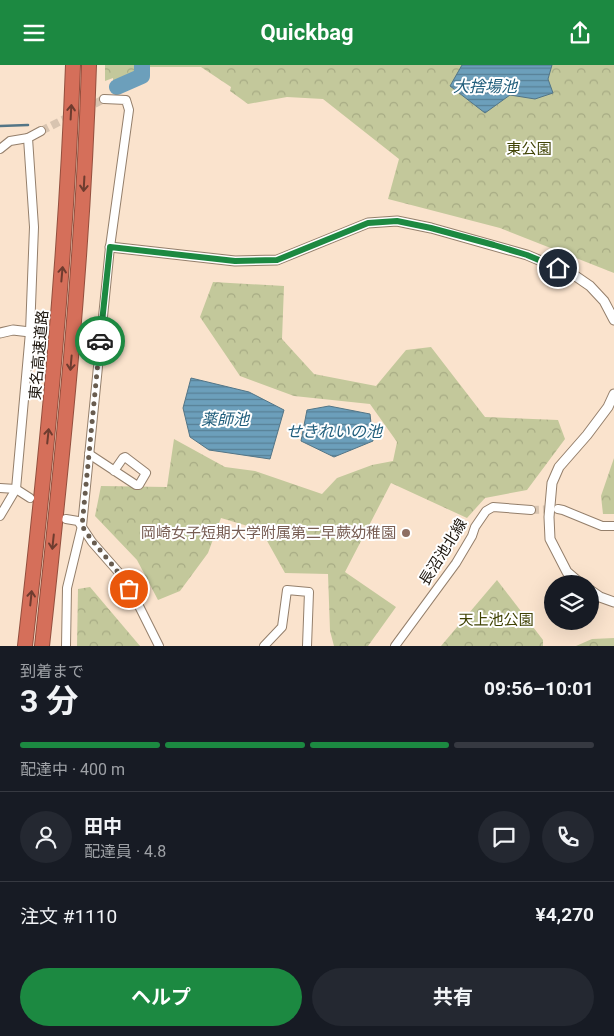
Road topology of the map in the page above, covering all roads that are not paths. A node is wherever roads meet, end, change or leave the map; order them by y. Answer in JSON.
{"nodes":[{"id":1,"x":73,"y":65,"type":"edge"},
{"id":2,"x":90,"y":65,"type":"edge"},
{"id":3,"x":104,"y":99,"type":"tunnel mouth"},
{"id":4,"x":41,"y":131,"type":"tunnel mouth"},
{"id":5,"x":28,"y":138,"type":"junction"},
{"id":6,"x":0,"y":149,"type":"edge"},
{"id":7,"x":110,"y":247,"type":"junction"},
{"id":8,"x":614,"y":320,"type":"edge"},
{"id":9,"x":42,"y":330,"type":"tunnel mouth"},
{"id":10,"x":30,"y":332,"type":"junction"},
{"id":11,"x":0,"y":333,"type":"edge"},
{"id":12,"x":86,"y":333,"type":"tunnel mouth"},
{"id":13,"x":100,"y":336,"type":"junction"},
{"id":14,"x":614,"y":394,"type":"edge"},
{"id":15,"x":89,"y":454,"type":"junction"},
{"id":16,"x":114,"y":471,"type":"dead end"},
{"id":17,"x":0,"y":488,"type":"edge"},
{"id":18,"x":16,"y":489,"type":"junction"},
{"id":19,"x":30,"y":498,"type":"dead end"},
{"id":20,"x":558,"y":509,"type":"tunnel mouth"},
{"id":21,"x":531,"y":510,"type":"tunnel mouth"},
{"id":22,"x":0,"y":516,"type":"edge"},
{"id":23,"x":66,"y":519,"type":"dead end"},
{"id":24,"x":82,"y":526,"type":"junction"},
{"id":25,"x":614,"y":526,"type":"edge"},
{"id":26,"x":570,"y":575,"type":"edge"},
{"id":27,"x":599,"y":596,"type":"edge"},
{"id":28,"x":614,"y":602,"type":"edge"},
{"id":29,"x":25,"y":646,"type":"edge"},
{"id":30,"x":42,"y":646,"type":"edge"},
{"id":31,"x":66,"y":646,"type":"edge"},
{"id":32,"x":159,"y":646,"type":"edge"},
{"id":33,"x":264,"y":646,"type":"edge"},
{"id":34,"x":307,"y":646,"type":"edge"},
{"id":35,"x":395,"y":646,"type":"edge"}],
"edges":[{"from":29,"to":1,"type":"highway","name":"東名高速道路","one_way":true},
{"from":2,"to":30,"type":"highway","one_way":true},
{"from":3,"to":7,"type":"street"},
{"from":4,"to":5,"type":"street"},
{"from":5,"to":6,"type":"street"},
{"from":5,"to":10,"type":"street"},
{"from":7,"to":8,"type":"street"},
{"from":7,"to":13,"type":"street"},
{"from":9,"to":10,"type":"street"},
{"from":10,"to":11,"type":"street"},
{"from":10,"to":18,"type":"street"},
{"from":12,"to":13,"type":"street"},
{"from":13,"to":15,"type":"street"},
{"from":14,"to":26,"type":"street"},
{"from":15,"to":16,"type":"street"},
{"from":15,"to":24,"type":"street"},
{"from":17,"to":18,"type":"street"},
{"from":18,"to":19,"type":"street"},
{"from":18,"to":22,"type":"street"},
{"from":20,"to":25,"type":"street"},
{"from":21,"to":35,"type":"street","name":"長沼池北線"},
{"from":23,"to":24,"type":"street"},
{"from":24,"to":31,"type":"street"},
{"from":24,"to":32,"type":"street"},
{"from":27,"to":28,"type":"street"},
{"from":33,"to":34,"type":"street"}]}
